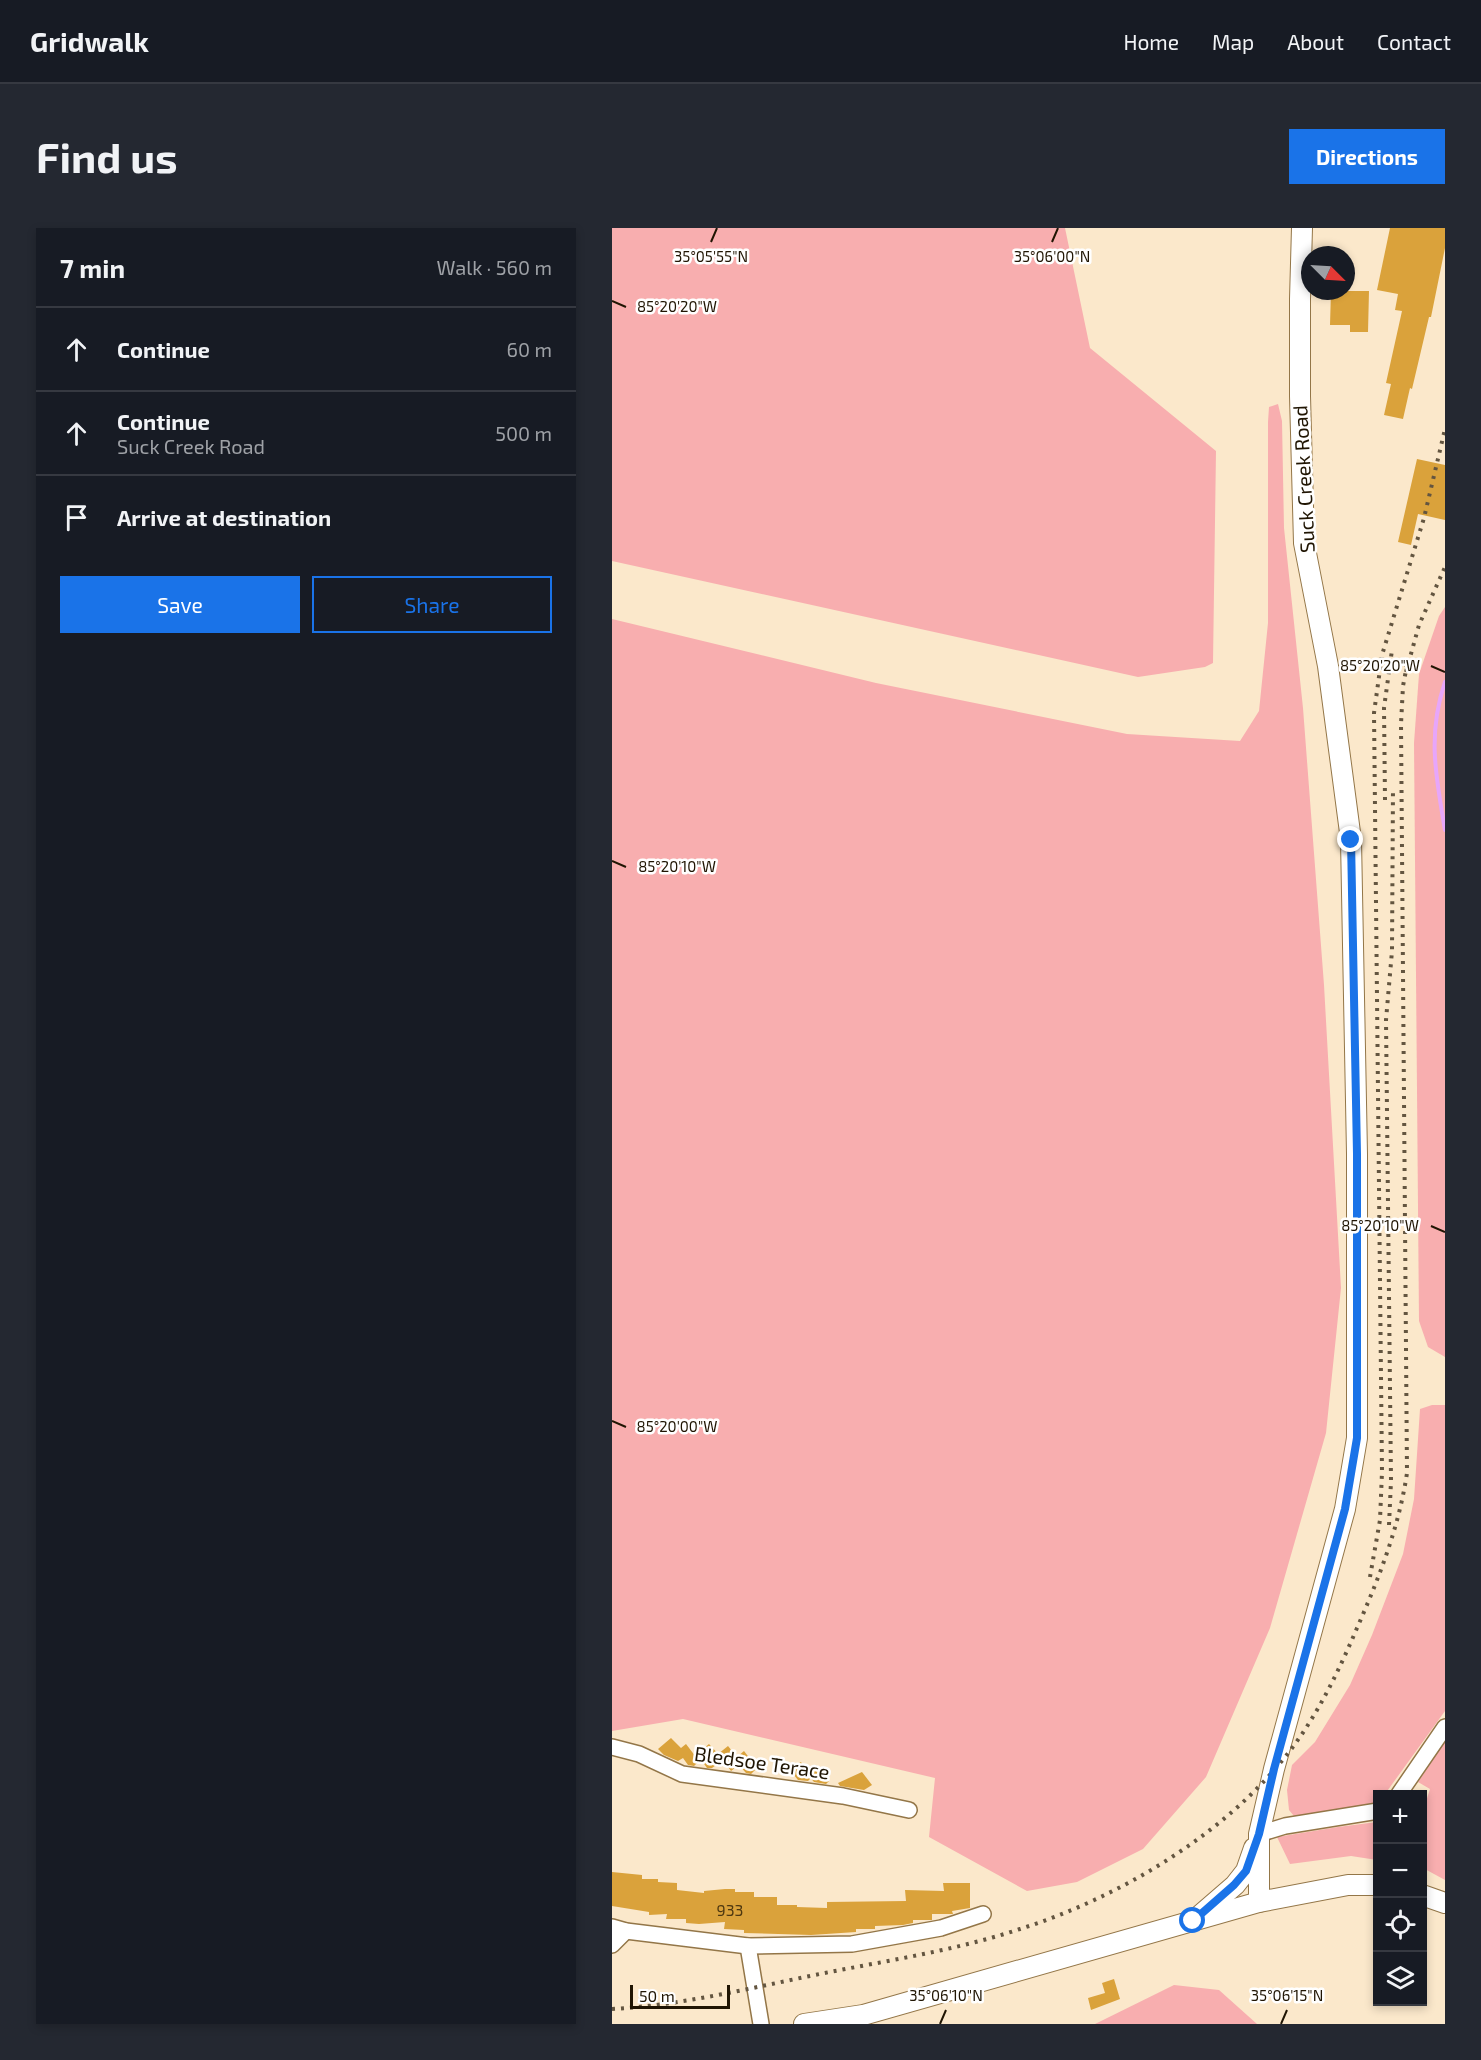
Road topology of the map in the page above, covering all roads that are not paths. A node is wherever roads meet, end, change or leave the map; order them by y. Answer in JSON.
{"nodes":[{"id":1,"x":1302,"y":228,"type":"edge"},
{"id":2,"x":1445,"y":1727,"type":"edge"},
{"id":3,"x":612,"y":1748,"type":"edge"},
{"id":4,"x":1402,"y":1790,"type":"edge"},
{"id":5,"x":909,"y":1810,"type":"dead end"},
{"id":6,"x":1373,"y":1813,"type":"edge"},
{"id":7,"x":1259,"y":1834,"type":"junction"},
{"id":8,"x":1373,"y":1885,"type":"edge"},
{"id":9,"x":1427,"y":1897,"type":"edge"},
{"id":10,"x":1259,"y":1902,"type":"junction"},
{"id":11,"x":1445,"y":1903,"type":"edge"},
{"id":12,"x":983,"y":1914,"type":"dead end"},
{"id":13,"x":1193,"y":1921,"type":"junction"},
{"id":14,"x":619,"y":1929,"type":"edge"},
{"id":15,"x":612,"y":1945,"type":"edge"},
{"id":16,"x":748,"y":1946,"type":"junction"},
{"id":17,"x":761,"y":2024,"type":"edge"},
{"id":18,"x":804,"y":2024,"type":"edge"}],
"edges":[{"from":1,"to":7,"type":"main road","name":"Suck Creek Road"},
{"from":2,"to":4,"type":"street"},
{"from":3,"to":5,"type":"street","name":"Bledsoe Terace"},
{"from":6,"to":7,"type":"street"},
{"from":7,"to":10,"type":"main road","name":"Suck Creek Road"},
{"from":7,"to":13,"type":"main road"},
{"from":8,"to":10,"type":"main road"},
{"from":9,"to":11,"type":"main road"},
{"from":10,"to":13,"type":"main road"},
{"from":12,"to":16,"type":"street"},
{"from":13,"to":18,"type":"main road"},
{"from":14,"to":15,"type":"street"},
{"from":14,"to":16,"type":"street"},
{"from":16,"to":17,"type":"street"}]}
